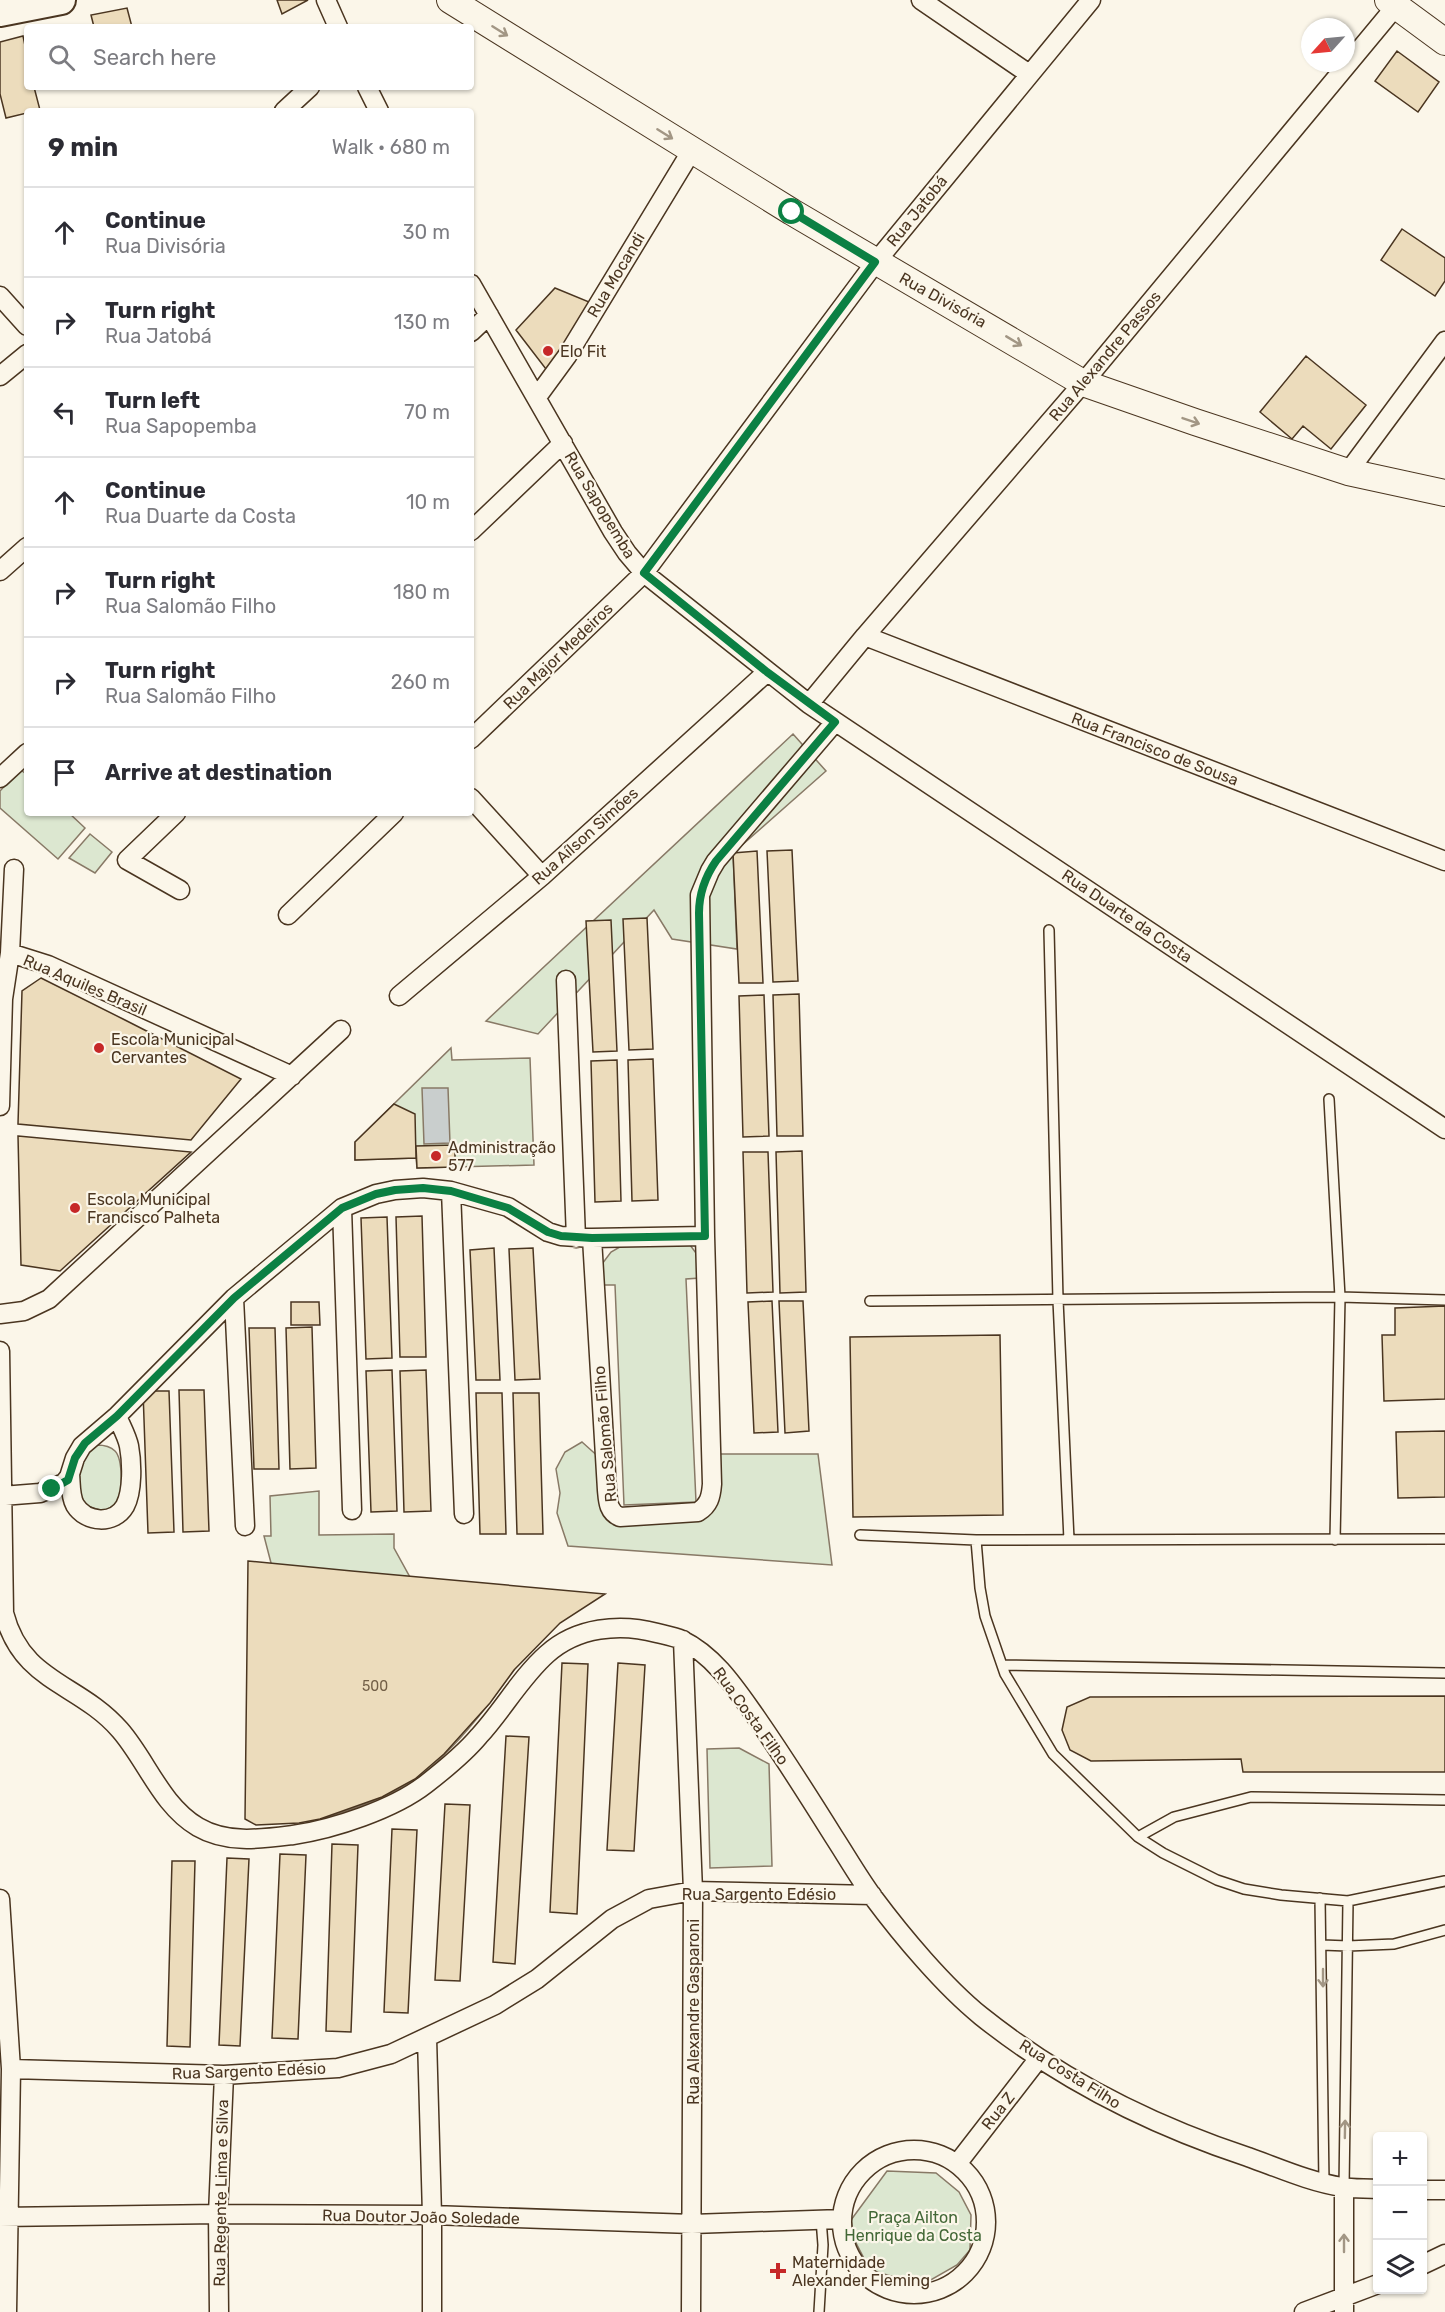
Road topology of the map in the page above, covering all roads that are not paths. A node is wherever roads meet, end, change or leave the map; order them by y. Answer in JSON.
{"nodes":[{"id":1,"x":61,"y":0,"type":"edge"},
{"id":2,"x":326,"y":0,"type":"edge"},
{"id":3,"x":450,"y":0,"type":"edge"},
{"id":4,"x":921,"y":0,"type":"edge"},
{"id":5,"x":1091,"y":0,"type":"edge"},
{"id":6,"x":1392,"y":3,"type":"edge"},
{"id":7,"x":0,"y":12,"type":"edge"},
{"id":8,"x":337,"y":24,"type":"edge"},
{"id":9,"x":1445,"y":42,"type":"edge"},
{"id":10,"x":1029,"y":74,"type":"junction"},
{"id":11,"x":307,"y":90,"type":"edge"},
{"id":12,"x":368,"y":90,"type":"edge"},
{"id":13,"x":288,"y":108,"type":"edge"},
{"id":14,"x":378,"y":108,"type":"edge"},
{"id":15,"x":692,"y":150,"type":"junction"},
{"id":16,"x":875,"y":262,"type":"junction"},
{"id":17,"x":474,"y":289,"type":"edge"},
{"id":18,"x":0,"y":296,"type":"edge"},
{"id":19,"x":489,"y":315,"type":"junction"},
{"id":20,"x":24,"y":323,"type":"edge"},
{"id":21,"x":474,"y":329,"type":"edge"},
{"id":22,"x":1445,"y":341,"type":"edge"},
{"id":23,"x":24,"y":356,"type":"edge"},
{"id":24,"x":0,"y":376,"type":"edge"},
{"id":25,"x":1083,"y":383,"type":"junction"},
{"id":26,"x":537,"y":398,"type":"junction"},
{"id":27,"x":563,"y":443,"type":"junction"},
{"id":28,"x":1348,"y":471,"type":"junction"},
{"id":29,"x":1445,"y":493,"type":"edge"},
{"id":30,"x":474,"y":528,"type":"edge"},
{"id":31,"x":24,"y":551,"type":"edge"},
{"id":32,"x":0,"y":571,"type":"edge"},
{"id":33,"x":644,"y":573,"type":"junction"},
{"id":34,"x":865,"y":636,"type":"junction"},
{"id":35,"x":767,"y":672,"type":"junction"},
{"id":36,"x":809,"y":704,"type":"junction"},
{"id":37,"x":835,"y":722,"type":"junction"},
{"id":38,"x":474,"y":736,"type":"edge"},
{"id":39,"x":24,"y":756,"type":"edge"},
{"id":40,"x":0,"y":778,"type":"edge"},
{"id":41,"x":474,"y":801,"type":"edge"},
{"id":42,"x":173,"y":816,"type":"edge"},
{"id":43,"x":391,"y":816,"type":"edge"},
{"id":44,"x":1445,"y":861,"type":"edge"},
{"id":45,"x":14,"y":868,"type":"dead end"},
{"id":46,"x":542,"y":876,"type":"junction"},
{"id":47,"x":180,"y":890,"type":"dead end"},
{"id":48,"x":288,"y":915,"type":"dead end"},
{"id":49,"x":1049,"y":930,"type":"dead end"},
{"id":50,"x":10,"y":953,"type":"junction"},
{"id":51,"x":566,"y":980,"type":"dead end"},
{"id":52,"x":399,"y":996,"type":"dead end"},
{"id":53,"x":341,"y":1030,"type":"dead end"},
{"id":54,"x":292,"y":1076,"type":"junction"},
{"id":55,"x":1329,"y":1099,"type":"dead end"},
{"id":56,"x":0,"y":1106,"type":"edge"},
{"id":57,"x":1445,"y":1129,"type":"edge"},
{"id":58,"x":451,"y":1191,"type":"junction"},
{"id":59,"x":342,"y":1208,"type":"junction"},
{"id":60,"x":705,"y":1236,"type":"junction"},
{"id":61,"x":584,"y":1238,"type":"junction"},
{"id":62,"x":1340,"y":1297,"type":"junction"},
{"id":63,"x":234,"y":1298,"type":"junction"},
{"id":64,"x":1058,"y":1300,"type":"junction"},
{"id":65,"x":1445,"y":1300,"type":"edge"},
{"id":66,"x":870,"y":1301,"type":"dead end"},
{"id":67,"x":0,"y":1314,"type":"edge"},
{"id":68,"x":0,"y":1351,"type":"edge"},
{"id":69,"x":117,"y":1416,"type":"junction"},
{"id":70,"x":70,"y":1474,"type":"junction"},
{"id":71,"x":47,"y":1491,"type":"junction"},
{"id":72,"x":2,"y":1496,"type":"junction"},
{"id":73,"x":75,"y":1505,"type":"junction"},
{"id":74,"x":352,"y":1510,"type":"dead end"},
{"id":75,"x":464,"y":1514,"type":"dead end"},
{"id":76,"x":245,"y":1526,"type":"dead end"},
{"id":77,"x":860,"y":1535,"type":"dead end"},
{"id":78,"x":1445,"y":1539,"type":"edge"},
{"id":79,"x":976,"y":1540,"type":"junction"},
{"id":80,"x":1069,"y":1540,"type":"junction"},
{"id":81,"x":1335,"y":1540,"type":"junction"},
{"id":82,"x":683,"y":1640,"type":"junction"},
{"id":83,"x":1002,"y":1665,"type":"junction"},
{"id":84,"x":1445,"y":1673,"type":"edge"},
{"id":85,"x":1445,"y":1800,"type":"edge"},
{"id":86,"x":1138,"y":1837,"type":"junction"},
{"id":87,"x":1445,"y":1881,"type":"edge"},
{"id":88,"x":693,"y":1891,"type":"junction"},
{"id":89,"x":872,"y":1895,"type":"junction"},
{"id":90,"x":1320,"y":1898,"type":"junction"},
{"id":91,"x":0,"y":1899,"type":"edge"},
{"id":92,"x":1348,"y":1901,"type":"junction"},
{"id":93,"x":1445,"y":1930,"type":"edge"},
{"id":94,"x":1322,"y":1945,"type":"junction"},
{"id":95,"x":1348,"y":1946,"type":"junction"},
{"id":96,"x":427,"y":2038,"type":"junction"},
{"id":97,"x":1039,"y":2058,"type":"junction"},
{"id":98,"x":10,"y":2070,"type":"junction"},
{"id":99,"x":224,"y":2075,"type":"junction"},
{"id":100,"x":957,"y":2164,"type":"junction"},
{"id":101,"x":1324,"y":2183,"type":"junction"},
{"id":102,"x":1344,"y":2188,"type":"junction"},
{"id":103,"x":1373,"y":2189,"type":"edge"},
{"id":104,"x":1427,"y":2190,"type":"edge"},
{"id":105,"x":1445,"y":2190,"type":"edge"},
{"id":106,"x":218,"y":2214,"type":"junction"},
{"id":107,"x":432,"y":2215,"type":"junction"},
{"id":108,"x":5,"y":2217,"type":"edge"},
{"id":109,"x":821,"y":2219,"type":"junction"},
{"id":110,"x":842,"y":2219,"type":"junction"},
{"id":111,"x":692,"y":2224,"type":"junction"},
{"id":112,"x":1445,"y":2254,"type":"edge"},
{"id":113,"x":1427,"y":2263,"type":"edge"},
{"id":114,"x":1373,"y":2287,"type":"edge"},
{"id":115,"x":909,"y":2303,"type":"edge"},
{"id":116,"x":1345,"y":2305,"type":"edge"},
{"id":117,"x":7,"y":2312,"type":"edge"},
{"id":118,"x":219,"y":2312,"type":"edge"},
{"id":119,"x":432,"y":2312,"type":"edge"},
{"id":120,"x":691,"y":2312,"type":"edge"},
{"id":121,"x":819,"y":2312,"type":"edge"},
{"id":122,"x":1304,"y":2312,"type":"edge"}],
"edges":[{"from":1,"to":7,"type":"main road"},
{"from":2,"to":8,"type":"street"},
{"from":3,"to":15,"type":"street","name":"Rua Divisória","one_way":true},
{"from":4,"to":10,"type":"street"},
{"from":5,"to":10,"type":"street","name":"Rua Jatobá"},
{"from":6,"to":9,"type":"street"},
{"from":6,"to":25,"type":"street","name":"Rua Alexandre Passos"},
{"from":10,"to":16,"type":"street","name":"Rua Jatobá"},
{"from":11,"to":13,"type":"street"},
{"from":12,"to":14,"type":"street"},
{"from":15,"to":16,"type":"street","name":"Rua Divisória"},
{"from":15,"to":26,"type":"street","name":"Rua Mocandi"},
{"from":16,"to":25,"type":"street","name":"Rua Divisória","one_way":true},
{"from":16,"to":33,"type":"street","name":"Rua Jatobá"},
{"from":17,"to":19,"type":"street","name":"Rua Sapopemba"},
{"from":18,"to":20,"type":"street"},
{"from":19,"to":21,"type":"street"},
{"from":19,"to":26,"type":"street","name":"Rua Sapopemba"},
{"from":22,"to":28,"type":"street"},
{"from":23,"to":24,"type":"street"},
{"from":25,"to":28,"type":"street","name":"Rua Divisória","one_way":true},
{"from":25,"to":34,"type":"street","name":"Rua Alexandre Passos"},
{"from":26,"to":27,"type":"street","name":"Rua Sapopemba"},
{"from":27,"to":30,"type":"street"},
{"from":27,"to":33,"type":"street","name":"Rua Sapopemba"},
{"from":28,"to":29,"type":"street","name":"Rua Divisória"},
{"from":31,"to":32,"type":"street"},
{"from":33,"to":35,"type":"street","name":"Rua Sapopemba"},
{"from":33,"to":38,"type":"street","name":"Rua Major Medeiros"},
{"from":34,"to":36,"type":"street","name":"Rua Alexandre Passos"},
{"from":34,"to":44,"type":"street","name":"Rua Francisco de Sousa"},
{"from":35,"to":36,"type":"street","name":"Rua Sapopemba"},
{"from":35,"to":46,"type":"street","name":"Rua Aílson Simões"},
{"from":36,"to":37,"type":"street","name":"Rua Duarte da Costa"},
{"from":37,"to":57,"type":"street","name":"Rua Duarte da Costa"},
{"from":37,"to":60,"type":"street","name":"Rua Salomão Filho"},
{"from":39,"to":40,"type":"street"},
{"from":41,"to":46,"type":"street"},
{"from":42,"to":47,"type":"street"},
{"from":43,"to":48,"type":"street"},
{"from":45,"to":50,"type":"street"},
{"from":46,"to":52,"type":"street","name":"Rua Aílson Simões"},
{"from":49,"to":64,"type":"lane"},
{"from":50,"to":54,"type":"street","name":"Rua Aquiles Brasil"},
{"from":50,"to":56,"type":"street"},
{"from":51,"to":61,"type":"street","name":"Rua Salomão Filho"},
{"from":53,"to":54,"type":"street"},
{"from":54,"to":67,"type":"street"},
{"from":55,"to":62,"type":"lane"},
{"from":58,"to":59,"type":"street"},
{"from":58,"to":61,"type":"street"},
{"from":58,"to":75,"type":"street"},
{"from":59,"to":63,"type":"street"},
{"from":59,"to":74,"type":"street"},
{"from":60,"to":61,"type":"street"},
{"from":60,"to":61,"type":"street","name":"Rua Salomão Filho"},
{"from":62,"to":64,"type":"lane"},
{"from":62,"to":65,"type":"lane"},
{"from":62,"to":81,"type":"lane"},
{"from":63,"to":69,"type":"street"},
{"from":63,"to":76,"type":"street"},
{"from":64,"to":66,"type":"lane"},
{"from":64,"to":80,"type":"lane"},
{"from":68,"to":72,"type":"street"},
{"from":69,"to":70,"type":"street"},
{"from":69,"to":73,"type":"street"},
{"from":70,"to":71,"type":"street"},
{"from":70,"to":73,"type":"street"},
{"from":71,"to":72,"type":"street"},
{"from":71,"to":73,"type":"street"},
{"from":72,"to":82,"type":"street","name":"Rua Costa Filho"},
{"from":77,"to":79,"type":"lane"},
{"from":78,"to":81,"type":"lane"},
{"from":79,"to":80,"type":"lane"},
{"from":79,"to":83,"type":"lane"},
{"from":80,"to":81,"type":"lane"},
{"from":82,"to":88,"type":"street","name":"Rua Alexandre Gasparoni"},
{"from":82,"to":89,"type":"street","name":"Rua Costa Filho"},
{"from":83,"to":84,"type":"lane"},
{"from":83,"to":86,"type":"lane"},
{"from":85,"to":86,"type":"lane"},
{"from":86,"to":90,"type":"lane"},
{"from":87,"to":92,"type":"lane"},
{"from":88,"to":89,"type":"street","name":"Rua Sargento Edésio"},
{"from":88,"to":96,"type":"street","name":"Rua Sargento Edésio"},
{"from":88,"to":111,"type":"street","name":"Rua Alexandre Gasparoni"},
{"from":89,"to":97,"type":"street","name":"Rua Costa Filho"},
{"from":90,"to":92,"type":"lane"},
{"from":90,"to":94,"type":"lane"},
{"from":91,"to":98,"type":"street"},
{"from":92,"to":95,"type":"lane"},
{"from":93,"to":95,"type":"lane"},
{"from":94,"to":95,"type":"lane"},
{"from":94,"to":101,"type":"lane","one_way":true},
{"from":102,"to":95,"type":"lane","one_way":true},
{"from":96,"to":99,"type":"street","name":"Rua Sargento Edésio"},
{"from":96,"to":107,"type":"street"},
{"from":97,"to":100,"type":"street","name":"Rua Z"},
{"from":97,"to":101,"type":"street","name":"Rua Costa Filho"},
{"from":98,"to":99,"type":"street","name":"Rua Sargento Edésio"},
{"from":98,"to":108,"type":"street"},
{"from":99,"to":106,"type":"street","name":"Rua Regente Lima e Silva"},
{"from":100,"to":110,"type":"street"},
{"from":100,"to":115,"type":"street"},
{"from":101,"to":102,"type":"street","name":"Rua Costa Filho"},
{"from":102,"to":103,"type":"street","name":"Rua Costa Filho"},
{"from":116,"to":102,"type":"street","one_way":true},
{"from":104,"to":105,"type":"street"},
{"from":106,"to":107,"type":"street","name":"Rua Doutor João Soledade"},
{"from":106,"to":108,"type":"street","name":"Rua Doutor João Soledade"},
{"from":106,"to":118,"type":"street","name":"Rua Regente Lima e Silva"},
{"from":107,"to":111,"type":"street","name":"Rua Doutor João Soledade"},
{"from":107,"to":119,"type":"street"},
{"from":108,"to":117,"type":"street"},
{"from":109,"to":110,"type":"street","name":"Rua Doutor João Soledade"},
{"from":109,"to":111,"type":"street","name":"Rua Doutor João Soledade"},
{"from":109,"to":121,"type":"lane"},
{"from":110,"to":115,"type":"street"},
{"from":111,"to":120,"type":"street","name":"Rua Alexandre Gasparoni"},
{"from":112,"to":113,"type":"street"},
{"from":114,"to":116,"type":"street"},
{"from":116,"to":122,"type":"street"}]}
